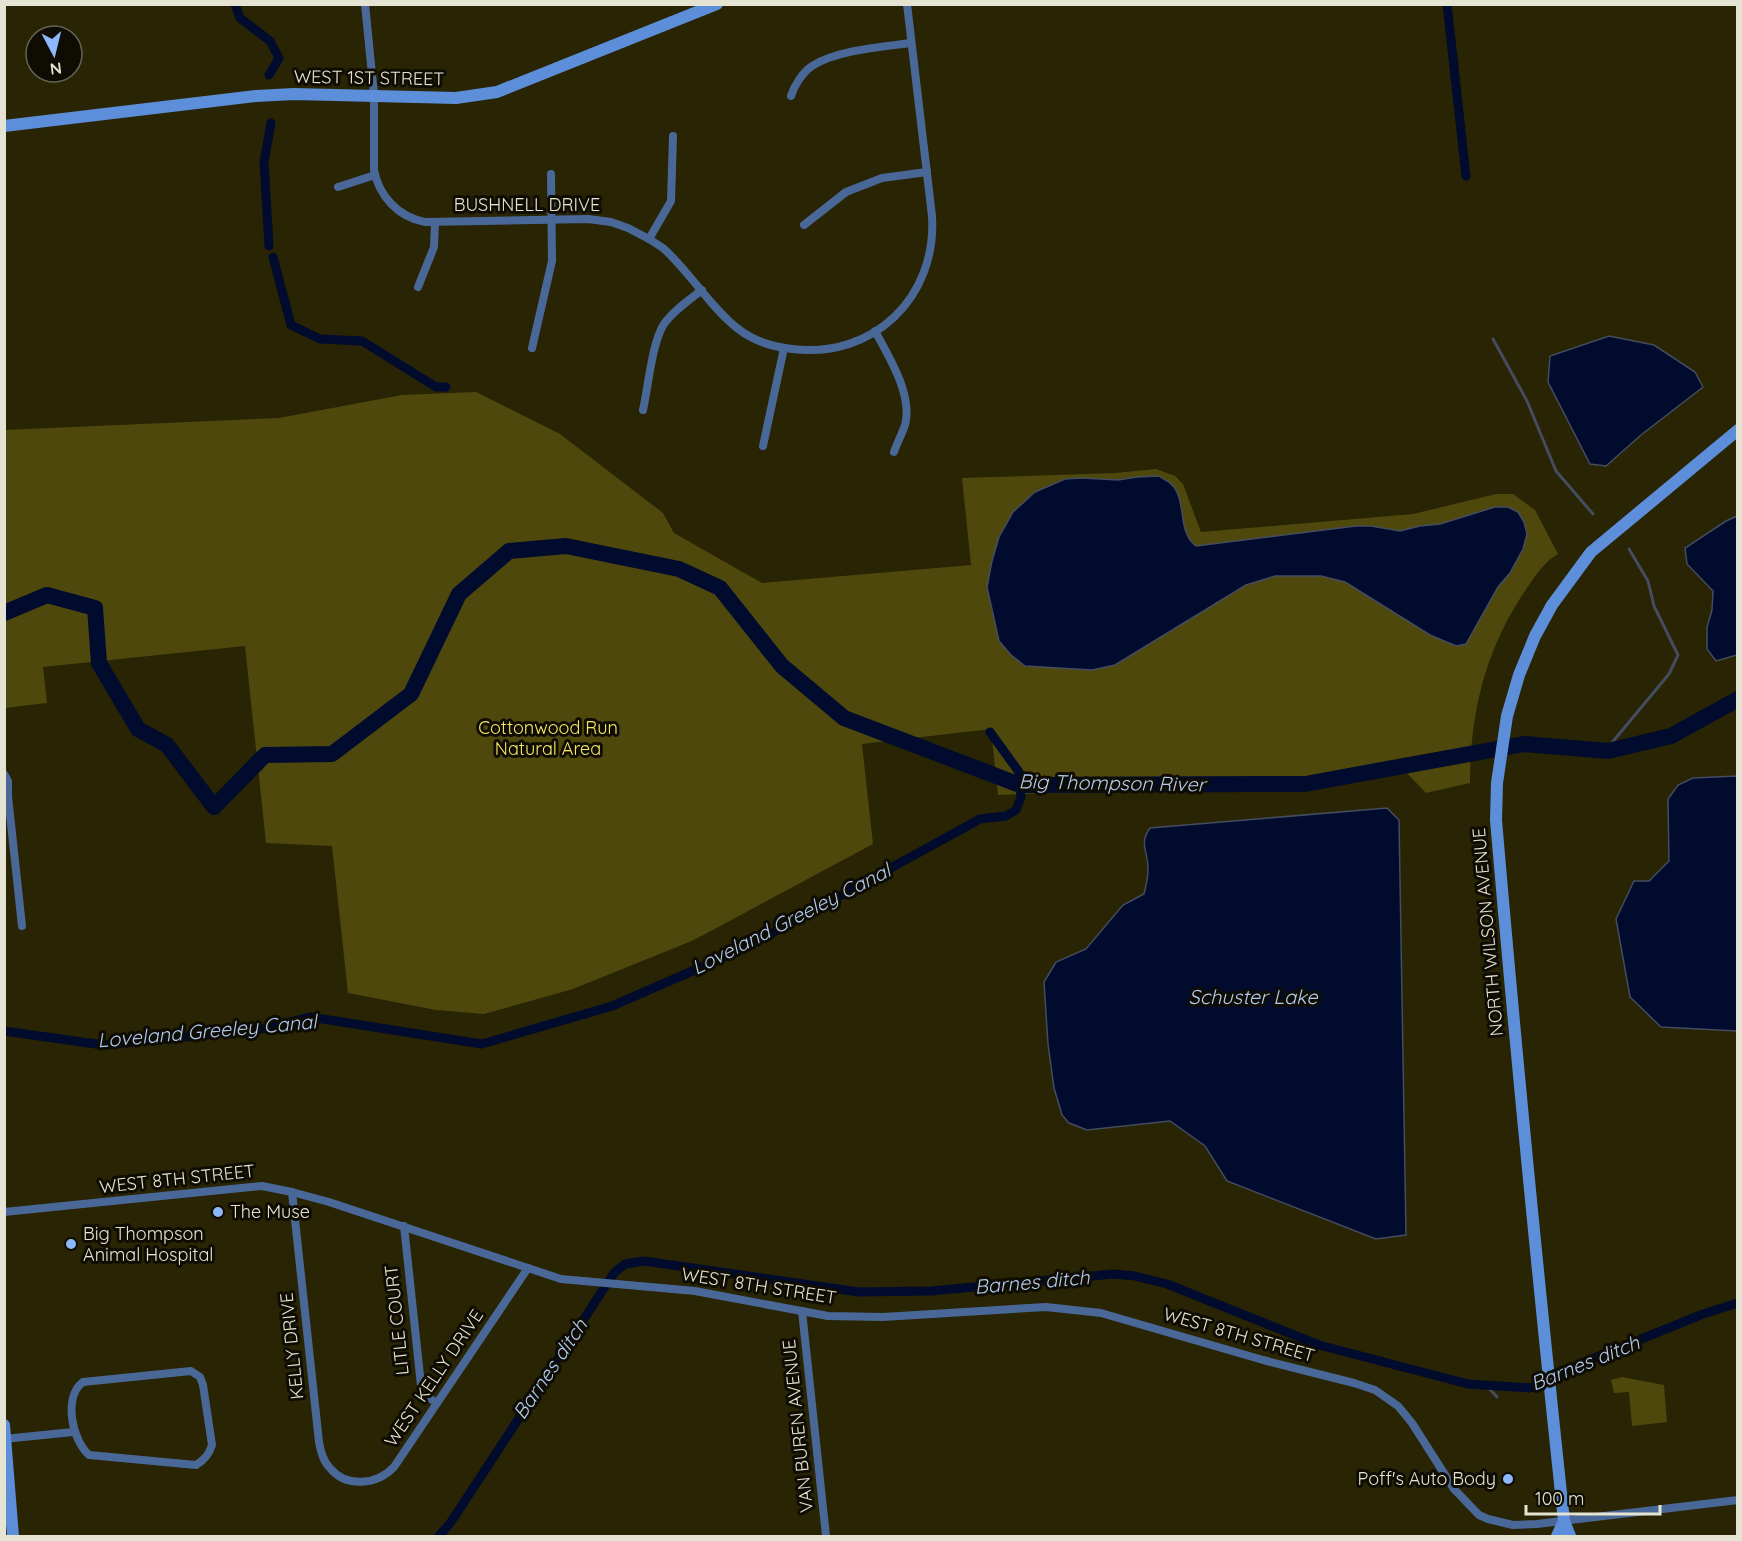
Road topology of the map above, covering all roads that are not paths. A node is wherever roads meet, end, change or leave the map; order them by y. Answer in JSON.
{"nodes":[{"id":1,"x":364,"y":4,"type":"edge"},
{"id":2,"x":717,"y":4,"type":"edge"},
{"id":3,"x":907,"y":4,"type":"edge"},
{"id":4,"x":911,"y":43,"type":"junction"},
{"id":5,"x":374,"y":96,"type":"junction"},
{"id":6,"x":791,"y":96,"type":"dead end"},
{"id":7,"x":4,"y":126,"type":"edge"},
{"id":8,"x":673,"y":136,"type":"dead end"},
{"id":9,"x":927,"y":172,"type":"junction"},
{"id":10,"x":551,"y":174,"type":"dead end"},
{"id":11,"x":375,"y":175,"type":"junction"},
{"id":12,"x":338,"y":187,"type":"dead end"},
{"id":13,"x":551,"y":219,"type":"junction"},
{"id":14,"x":435,"y":222,"type":"junction"},
{"id":15,"x":804,"y":225,"type":"dead end"},
{"id":16,"x":649,"y":239,"type":"junction"},
{"id":17,"x":418,"y":287,"type":"dead end"},
{"id":18,"x":702,"y":290,"type":"junction"},
{"id":19,"x":875,"y":331,"type":"junction"},
{"id":20,"x":532,"y":348,"type":"dead end"},
{"id":21,"x":784,"y":348,"type":"junction"},
{"id":22,"x":644,"y":410,"type":"dead end"},
{"id":23,"x":1737,"y":430,"type":"edge"},
{"id":24,"x":763,"y":446,"type":"dead end"},
{"id":25,"x":894,"y":452,"type":"dead end"},
{"id":26,"x":4,"y":774,"type":"edge"},
{"id":27,"x":6,"y":796,"type":"edge"},
{"id":28,"x":9,"y":858,"type":"edge"},
{"id":29,"x":22,"y":926,"type":"dead end"},
{"id":30,"x":292,"y":1192,"type":"junction"},
{"id":31,"x":4,"y":1212,"type":"edge"},
{"id":32,"x":404,"y":1226,"type":"junction"},
{"id":33,"x":528,"y":1268,"type":"junction"},
{"id":34,"x":802,"y":1311,"type":"junction"},
{"id":35,"x":437,"y":1403,"type":"junction"},
{"id":36,"x":4,"y":1425,"type":"edge"},
{"id":37,"x":74,"y":1432,"type":"junction"},
{"id":38,"x":5,"y":1439,"type":"edge"},
{"id":39,"x":352,"y":1481,"type":"joint"},
{"id":40,"x":1737,"y":1500,"type":"edge"},
{"id":41,"x":1564,"y":1521,"type":"junction"},
{"id":42,"x":13,"y":1536,"type":"edge"},
{"id":43,"x":826,"y":1536,"type":"edge"},
{"id":44,"x":1557,"y":1536,"type":"edge"},
{"id":45,"x":1570,"y":1536,"type":"edge"}],
"edges":[{"from":1,"to":5,"type":"street","name":"BUSHNELL DRIVE"},
{"from":2,"to":5,"type":"main road","name":"WEST 1ST STREET"},
{"from":3,"to":4,"type":"street","name":"BUSHNELL DRIVE"},
{"from":4,"to":6,"type":"street"},
{"from":4,"to":9,"type":"street","name":"BUSHNELL DRIVE"},
{"from":5,"to":7,"type":"main road","name":"WEST 1ST STREET"},
{"from":5,"to":11,"type":"street","name":"BUSHNELL DRIVE"},
{"from":8,"to":16,"type":"street"},
{"from":9,"to":15,"type":"street"},
{"from":9,"to":19,"type":"street","name":"BUSHNELL DRIVE"},
{"from":10,"to":13,"type":"street"},
{"from":11,"to":12,"type":"street"},
{"from":11,"to":14,"type":"street","name":"BUSHNELL DRIVE"},
{"from":13,"to":14,"type":"street","name":"BUSHNELL DRIVE"},
{"from":13,"to":16,"type":"street","name":"BUSHNELL DRIVE"},
{"from":13,"to":20,"type":"street"},
{"from":14,"to":17,"type":"street"},
{"from":16,"to":18,"type":"street","name":"BUSHNELL DRIVE"},
{"from":18,"to":21,"type":"street","name":"BUSHNELL DRIVE"},
{"from":18,"to":22,"type":"street"},
{"from":19,"to":21,"type":"street","name":"BUSHNELL DRIVE"},
{"from":19,"to":25,"type":"street"},
{"from":21,"to":24,"type":"street"},
{"from":23,"to":41,"type":"main road","name":"NORTH WILSON AVENUE"},
{"from":26,"to":27,"type":"street"},
{"from":27,"to":28,"type":"street"},
{"from":28,"to":29,"type":"street"},
{"from":30,"to":31,"type":"street","name":"WEST 8TH STREET"},
{"from":30,"to":32,"type":"street","name":"WEST 8TH STREET"},
{"from":30,"to":39,"type":"street","name":"KELLY DRIVE"},
{"from":32,"to":33,"type":"street","name":"WEST 8TH STREET"},
{"from":32,"to":35,"type":"street","name":"LITLE COURT"},
{"from":33,"to":34,"type":"street","name":"WEST 8TH STREET"},
{"from":33,"to":35,"type":"street","name":"WEST KELLY DRIVE"},
{"from":34,"to":41,"type":"street","name":"WEST 8TH STREET"},
{"from":34,"to":43,"type":"street","name":"VAN BUREN AVENUE"},
{"from":35,"to":39,"type":"street","name":"WEST KELLY DRIVE"},
{"from":36,"to":38,"type":"main road"},
{"from":37,"to":37,"type":"street"},
{"from":37,"to":38,"type":"street"},
{"from":38,"to":42,"type":"main road"},
{"from":40,"to":41,"type":"street","name":"WEST 8TH STREET"},
{"from":41,"to":44,"type":"main road"},
{"from":41,"to":45,"type":"main road","name":"NORTH WILSON AVENUE"}]}
